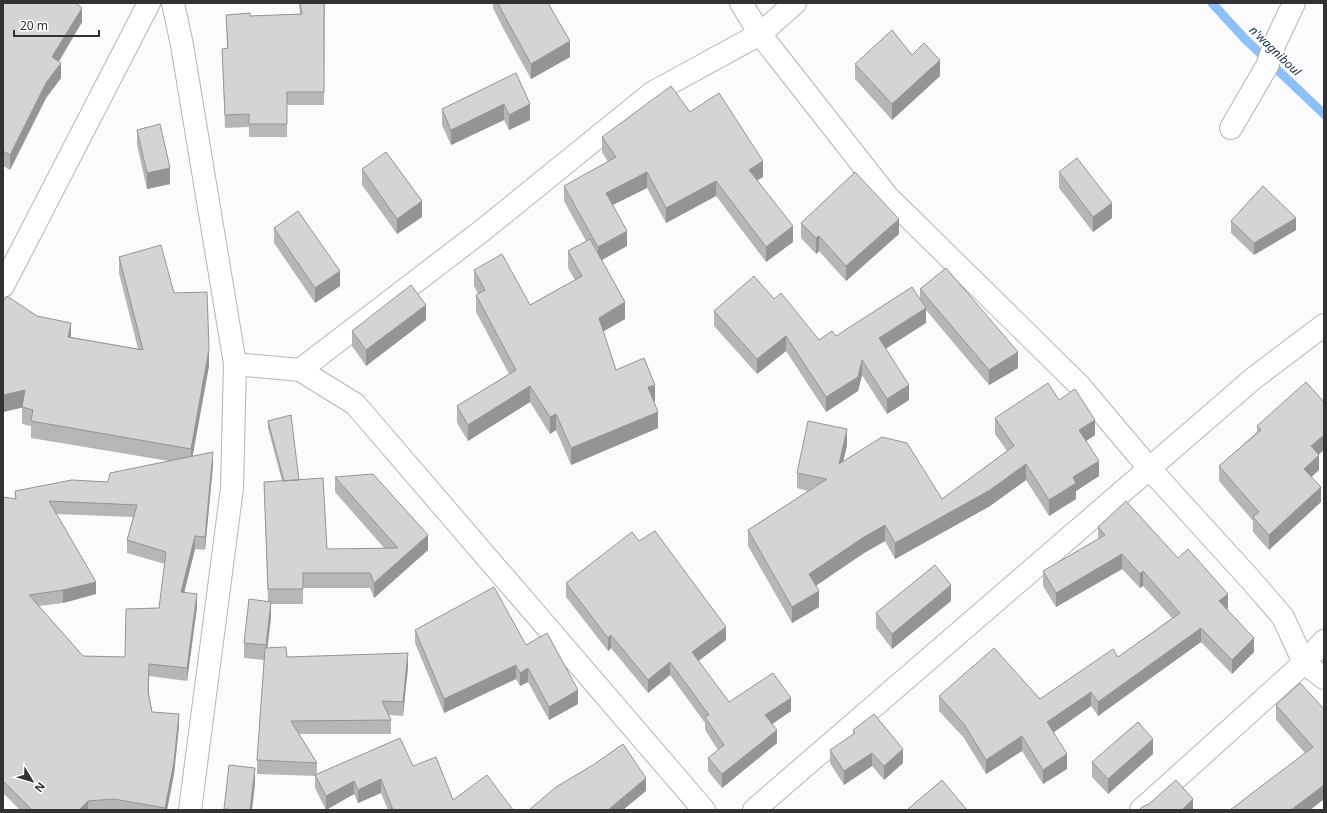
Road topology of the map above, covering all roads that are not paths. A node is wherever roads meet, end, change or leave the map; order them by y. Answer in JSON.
{"nodes":[{"id":1,"x":149,"y":3,"type":"edge"},
{"id":2,"x":173,"y":3,"type":"edge"},
{"id":3,"x":741,"y":3,"type":"edge"},
{"id":4,"x":795,"y":3,"type":"edge"},
{"id":5,"x":1294,"y":3,"type":"edge"},
{"id":6,"x":760,"y":34,"type":"junction"},
{"id":7,"x":1231,"y":128,"type":"dead end"},
{"id":8,"x":3,"y":286,"type":"edge"},
{"id":9,"x":1324,"y":325,"type":"edge"},
{"id":10,"x":235,"y":364,"type":"junction"},
{"id":11,"x":300,"y":370,"type":"junction"},
{"id":12,"x":1150,"y":468,"type":"junction"},
{"id":13,"x":1324,"y":641,"type":"edge"},
{"id":14,"x":1304,"y":663,"type":"junction"},
{"id":15,"x":1324,"y":678,"type":"edge"},
{"id":16,"x":190,"y":810,"type":"edge"},
{"id":17,"x":704,"y":810,"type":"edge"},
{"id":18,"x":754,"y":810,"type":"edge"},
{"id":19,"x":1141,"y":810,"type":"edge"}],
"edges":[{"from":1,"to":8,"type":"street"},
{"from":2,"to":10,"type":"street"},
{"from":3,"to":6,"type":"street"},
{"from":4,"to":6,"type":"street"},
{"from":5,"to":7,"type":"street"},
{"from":6,"to":11,"type":"street"},
{"from":6,"to":12,"type":"street"},
{"from":9,"to":12,"type":"street"},
{"from":10,"to":11,"type":"street"},
{"from":10,"to":16,"type":"street"},
{"from":11,"to":17,"type":"street"},
{"from":12,"to":14,"type":"street"},
{"from":12,"to":18,"type":"street"},
{"from":13,"to":14,"type":"street"},
{"from":14,"to":15,"type":"street"},
{"from":14,"to":19,"type":"street"}]}
